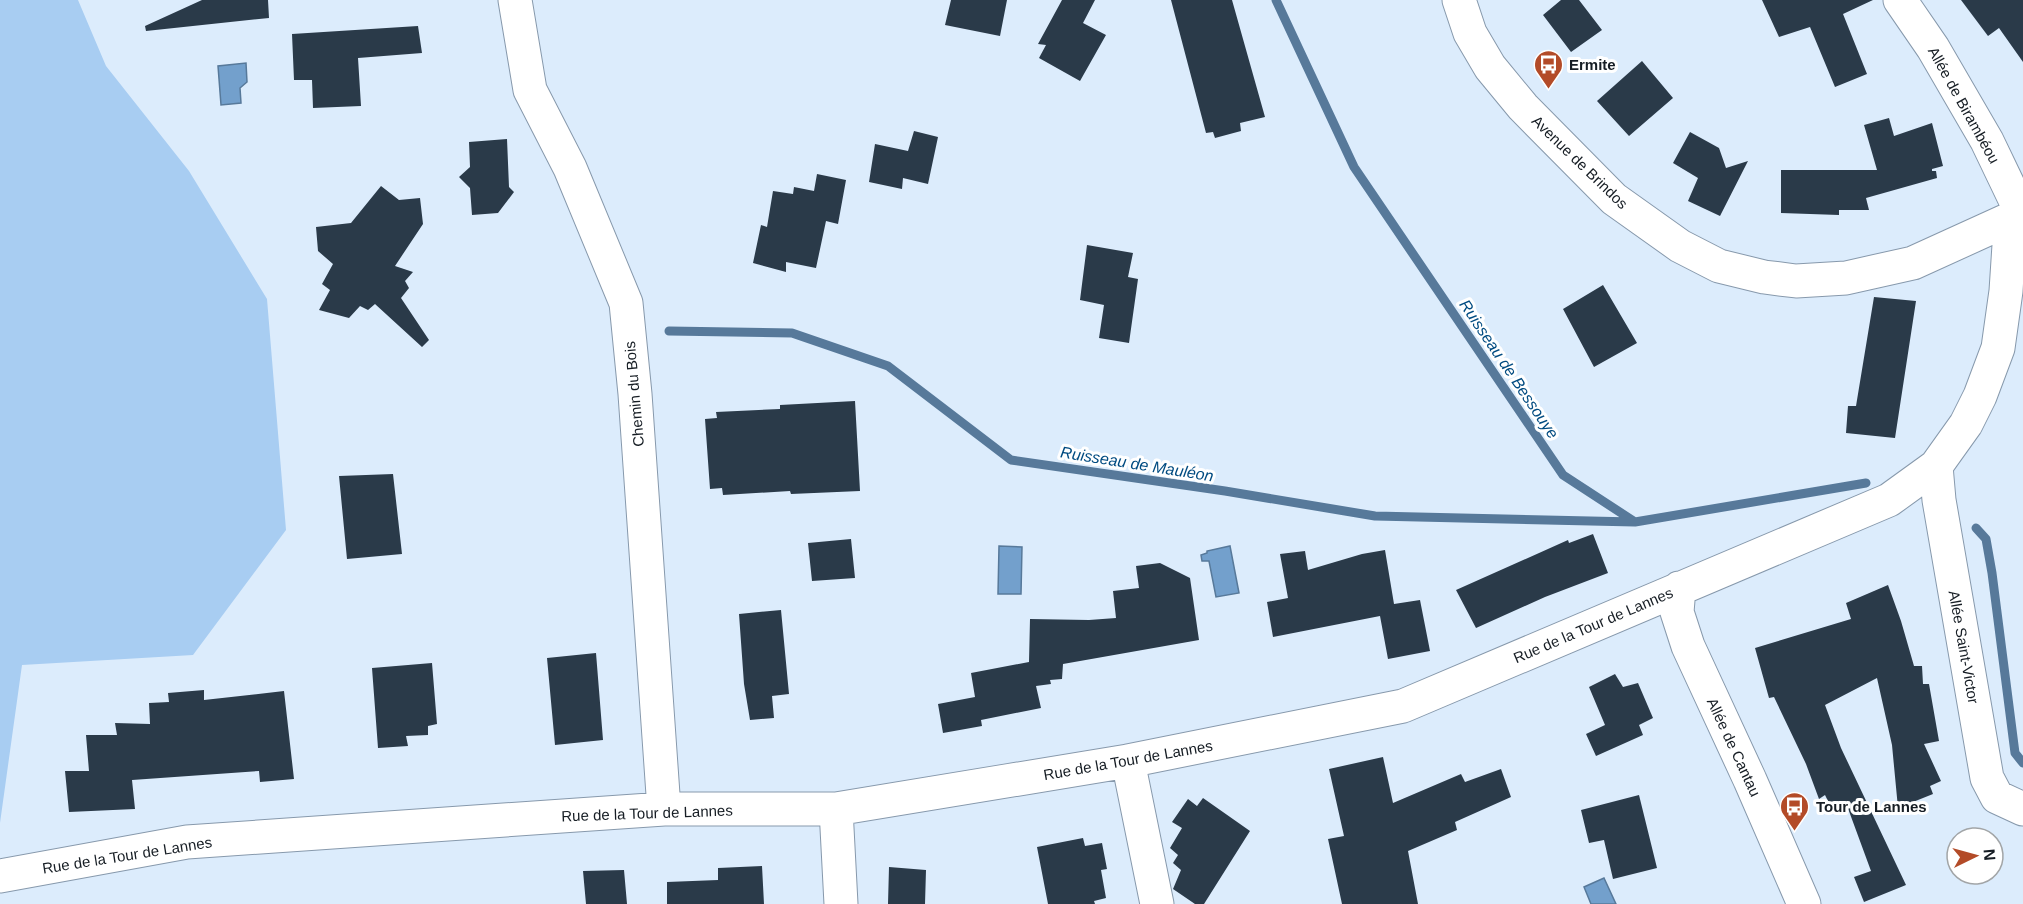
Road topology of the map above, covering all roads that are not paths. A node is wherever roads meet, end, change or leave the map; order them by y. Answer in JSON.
{"nodes":[{"id":1,"x":516,"y":0,"type":"edge"},
{"id":2,"x":1459,"y":0,"type":"edge"},
{"id":3,"x":1900,"y":0,"type":"edge"},
{"id":4,"x":2022,"y":214,"type":"edge"},
{"id":5,"x":1936,"y":466,"type":"junction"},
{"id":6,"x":1679,"y":588,"type":"junction"},
{"id":7,"x":1128,"y":761,"type":"junction"},
{"id":8,"x":664,"y":809,"type":"junction"},
{"id":9,"x":836,"y":809,"type":"junction"},
{"id":10,"x":2023,"y":809,"type":"edge"},
{"id":11,"x":0,"y":876,"type":"edge"},
{"id":12,"x":841,"y":904,"type":"edge"},
{"id":13,"x":1157,"y":904,"type":"edge"},
{"id":14,"x":1804,"y":904,"type":"edge"}],
"edges":[{"from":1,"to":8,"type":"street","name":"Chemin du Bois"},
{"from":2,"to":4,"type":"street","name":"Avenue de Brindos"},
{"from":3,"to":4,"type":"street","name":"Allée de Birambéou"},
{"from":4,"to":5,"type":"street","name":"Rue de la Tour de Lannes"},
{"from":5,"to":6,"type":"street","name":"Rue de la Tour de Lannes"},
{"from":5,"to":10,"type":"street","name":"Allée Saint-Victor"},
{"from":6,"to":7,"type":"street","name":"Rue de la Tour de Lannes"},
{"from":6,"to":14,"type":"street","name":"Allée de Cantau"},
{"from":7,"to":9,"type":"street","name":"Rue de la Tour de Lannes"},
{"from":7,"to":13,"type":"street"},
{"from":8,"to":9,"type":"street","name":"Rue de la Tour de Lannes"},
{"from":8,"to":11,"type":"street","name":"Rue de la Tour de Lannes"},
{"from":9,"to":12,"type":"street"}]}
